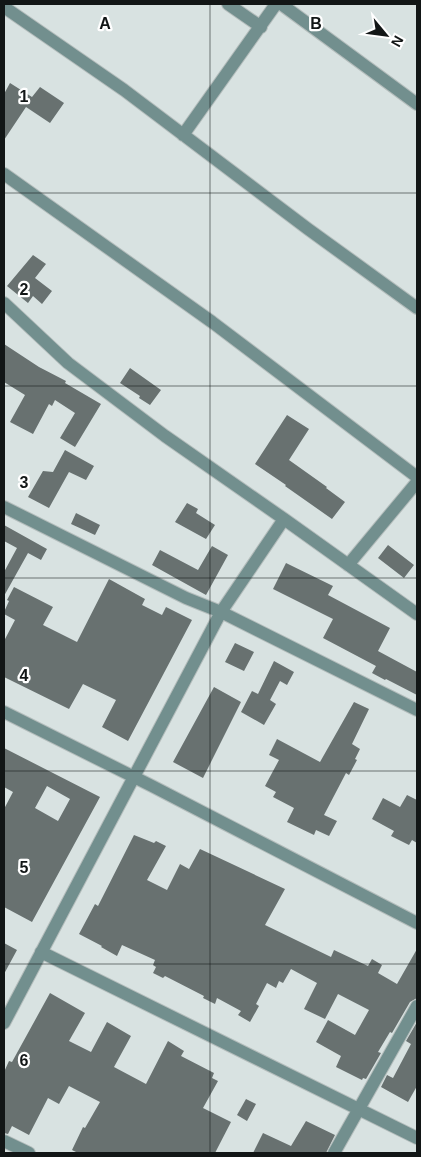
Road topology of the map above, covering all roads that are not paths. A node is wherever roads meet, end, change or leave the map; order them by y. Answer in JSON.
{"nodes":[{"id":1,"x":228,"y":4,"type":"edge"},
{"id":2,"x":276,"y":4,"type":"edge"},
{"id":3,"x":281,"y":4,"type":"edge"},
{"id":4,"x":4,"y":7,"type":"edge"},
{"id":5,"x":261,"y":27,"type":"junction"},
{"id":6,"x":417,"y":104,"type":"edge"},
{"id":7,"x":183,"y":135,"type":"junction"},
{"id":8,"x":4,"y":174,"type":"edge"},
{"id":9,"x":4,"y":303,"type":"edge"},
{"id":10,"x":417,"y":308,"type":"edge"},
{"id":11,"x":417,"y":477,"type":"edge"},
{"id":12,"x":417,"y":482,"type":"edge"},
{"id":13,"x":4,"y":507,"type":"edge"},
{"id":14,"x":284,"y":518,"type":"junction"},
{"id":15,"x":348,"y":565,"type":"junction"},
{"id":16,"x":221,"y":612,"type":"junction"},
{"id":17,"x":417,"y":614,"type":"edge"},
{"id":18,"x":417,"y":710,"type":"edge"},
{"id":19,"x":4,"y":712,"type":"edge"},
{"id":20,"x":135,"y":777,"type":"junction"},
{"id":21,"x":417,"y":923,"type":"edge"},
{"id":22,"x":41,"y":952,"type":"junction"},
{"id":23,"x":417,"y":1006,"type":"edge"},
{"id":24,"x":4,"y":1023,"type":"edge"},
{"id":25,"x":358,"y":1108,"type":"junction"},
{"id":26,"x":417,"y":1138,"type":"edge"},
{"id":27,"x":4,"y":1141,"type":"edge"},
{"id":28,"x":29,"y":1153,"type":"edge"},
{"id":29,"x":334,"y":1153,"type":"edge"}],
"edges":[{"from":1,"to":5,"type":"street"},
{"from":2,"to":5,"type":"street"},
{"from":3,"to":6,"type":"street"},
{"from":4,"to":7,"type":"street"},
{"from":5,"to":7,"type":"street"},
{"from":7,"to":10,"type":"street"},
{"from":8,"to":11,"type":"street"},
{"from":9,"to":14,"type":"street"},
{"from":12,"to":15,"type":"street"},
{"from":13,"to":16,"type":"street"},
{"from":14,"to":15,"type":"street"},
{"from":14,"to":16,"type":"street"},
{"from":15,"to":17,"type":"street"},
{"from":16,"to":18,"type":"street"},
{"from":16,"to":20,"type":"street"},
{"from":19,"to":20,"type":"street"},
{"from":20,"to":21,"type":"street"},
{"from":20,"to":22,"type":"street"},
{"from":22,"to":24,"type":"street"},
{"from":22,"to":25,"type":"street"},
{"from":23,"to":25,"type":"street"},
{"from":25,"to":26,"type":"street"},
{"from":25,"to":29,"type":"street"},
{"from":27,"to":28,"type":"street"}]}
